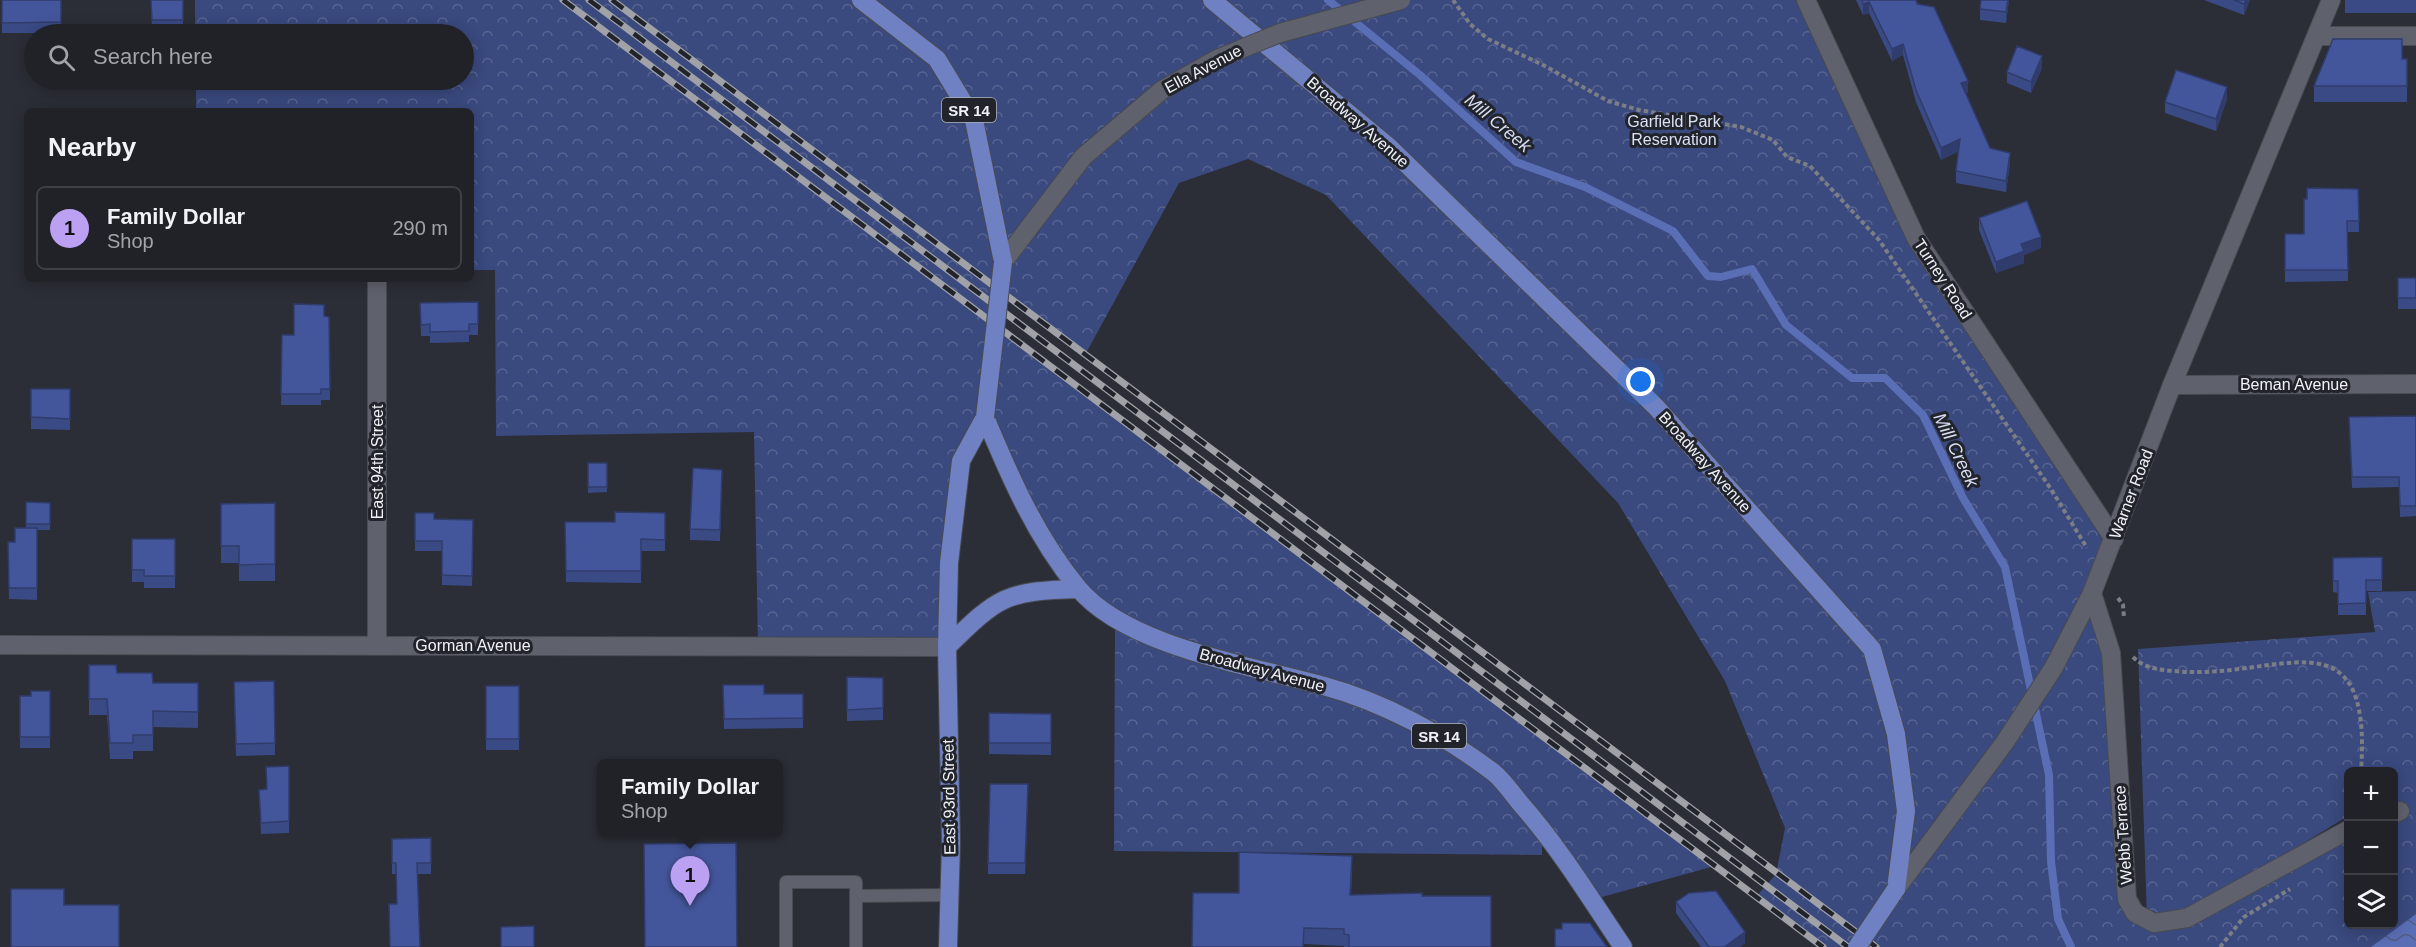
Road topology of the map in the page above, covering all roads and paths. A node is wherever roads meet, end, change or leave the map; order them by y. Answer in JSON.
{"nodes":[{"id":1,"x":861,"y":0,"type":"edge"},
{"id":2,"x":1212,"y":0,"type":"edge"},
{"id":3,"x":1401,"y":0,"type":"edge"},
{"id":4,"x":1453,"y":0,"type":"edge"},
{"id":5,"x":1806,"y":0,"type":"edge"},
{"id":6,"x":2331,"y":0,"type":"edge"},
{"id":7,"x":2317,"y":36,"type":"junction"},
{"id":8,"x":2416,"y":36,"type":"edge"},
{"id":9,"x":1003,"y":262,"type":"junction"},
{"id":10,"x":376,"y":282,"type":"edge"},
{"id":11,"x":2416,"y":384,"type":"edge"},
{"id":12,"x":2172,"y":385,"type":"junction"},
{"id":13,"x":985,"y":417,"type":"junction"},
{"id":14,"x":2075,"y":528,"type":"dead end"},
{"id":15,"x":2114,"y":539,"type":"junction"},
{"id":16,"x":1079,"y":589,"type":"junction"},
{"id":17,"x":2092,"y":592,"type":"junction"},
{"id":18,"x":2118,"y":598,"type":"dead end"},
{"id":19,"x":2125,"y":627,"type":"dead end"},
{"id":20,"x":0,"y":645,"type":"edge"},
{"id":21,"x":377,"y":645,"type":"junction"},
{"id":22,"x":947,"y":648,"type":"junction"},
{"id":23,"x":2129,"y":652,"type":"dead end"},
{"id":24,"x":2361,"y":767,"type":"edge"},
{"id":25,"x":2344,"y":833,"type":"edge"},
{"id":26,"x":2297,"y":885,"type":"dead end"},
{"id":27,"x":1896,"y":890,"type":"junction"},
{"id":28,"x":950,"y":895,"type":"junction"},
{"id":29,"x":856,"y":896,"type":"junction"},
{"id":30,"x":786,"y":947,"type":"edge"},
{"id":31,"x":856,"y":947,"type":"edge"},
{"id":32,"x":948,"y":947,"type":"edge"},
{"id":33,"x":1623,"y":947,"type":"edge"},
{"id":34,"x":1857,"y":947,"type":"edge"},
{"id":35,"x":2220,"y":947,"type":"edge"}],
"edges":[{"from":1,"to":9,"type":"main road","name":"Broadway Avenue","number":"SR 14"},
{"from":2,"to":27,"type":"main road","name":"Broadway Avenue"},
{"from":3,"to":9,"type":"street","name":"Ella Avenue","bridge":true},
{"from":4,"to":14,"type":"path"},
{"from":5,"to":15,"type":"street","name":"Turney Road"},
{"from":6,"to":7,"type":"street","name":"Warner Road"},
{"from":7,"to":8,"type":"street"},
{"from":7,"to":12,"type":"street","name":"Warner Road"},
{"from":9,"to":13,"type":"main road","name":"Broadway Avenue","number":"SR 14","bridge":true},
{"from":10,"to":21,"type":"street","name":"East 94th Street"},
{"from":11,"to":12,"type":"street","name":"Beman Avenue"},
{"from":12,"to":15,"type":"street","name":"Warner Road"},
{"from":13,"to":16,"type":"main road","name":"Broadway Avenue","number":"SR 14"},
{"from":13,"to":22,"type":"main road","name":"East 93rd Street"},
{"from":15,"to":17,"type":"street","name":"Warner Road"},
{"from":16,"to":22,"type":"main road"},
{"from":16,"to":33,"type":"main road","name":"Broadway Avenue","number":"SR 14"},
{"from":17,"to":25,"type":"street","name":"Webb Terrace"},
{"from":17,"to":27,"type":"street","name":"Warner Road"},
{"from":18,"to":19,"type":"path"},
{"from":20,"to":21,"type":"street","name":"Gorman Avenue"},
{"from":21,"to":22,"type":"street","name":"Gorman Avenue"},
{"from":22,"to":28,"type":"main road","name":"East 93rd Street"},
{"from":23,"to":24,"type":"path"},
{"from":26,"to":35,"type":"path"},
{"from":27,"to":34,"type":"main road","name":"Warner Road","bridge":true},
{"from":28,"to":29,"type":"lane"},
{"from":28,"to":32,"type":"main road","name":"East 93rd Street"},
{"from":29,"to":30,"type":"lane"},
{"from":29,"to":31,"type":"lane"}]}
